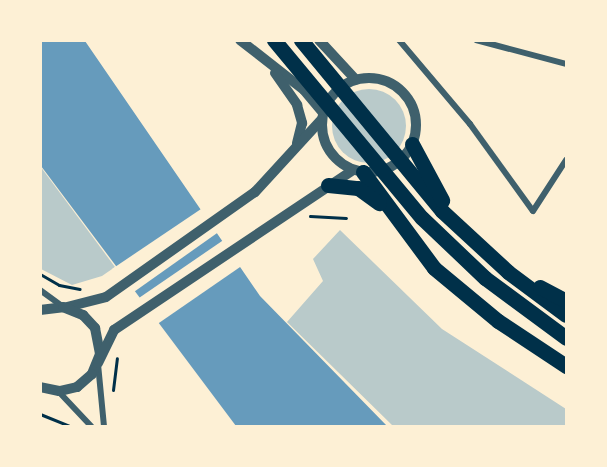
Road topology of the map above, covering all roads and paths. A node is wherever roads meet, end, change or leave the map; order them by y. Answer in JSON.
{"nodes":[{"id":1,"x":240,"y":40,"type":"edge"},
{"id":2,"x":273,"y":40,"type":"edge"},
{"id":3,"x":301,"y":40,"type":"edge"},
{"id":4,"x":319,"y":40,"type":"edge"},
{"id":5,"x":399,"y":40,"type":"edge"},
{"id":6,"x":476,"y":40,"type":"edge"},
{"id":7,"x":260,"y":58,"type":"junction"},
{"id":8,"x":567,"y":64,"type":"edge"},
{"id":9,"x":356,"y":80,"type":"junction"},
{"id":10,"x":322,"y":116,"type":"junction"},
{"id":11,"x":412,"y":144,"type":"junction"},
{"id":12,"x":296,"y":147,"type":"junction"},
{"id":13,"x":567,"y":160,"type":"edge"},
{"id":14,"x":358,"y":171,"type":"junction"},
{"id":15,"x":328,"y":185,"type":"junction"},
{"id":16,"x":303,"y":218,"type":"dead end"},
{"id":17,"x":346,"y":218,"type":"dead end"},
{"id":18,"x":411,"y":236,"type":"junction"},
{"id":19,"x":40,"y":274,"type":"edge"},
{"id":20,"x":68,"y":287,"type":"dead end"},
{"id":21,"x":40,"y":290,"type":"edge"},
{"id":22,"x":567,"y":301,"type":"edge"},
{"id":23,"x":65,"y":307,"type":"junction"},
{"id":24,"x":40,"y":310,"type":"edge"},
{"id":25,"x":567,"y":315,"type":"edge"},
{"id":26,"x":567,"y":338,"type":"edge"},
{"id":27,"x":120,"y":348,"type":"dead end"},
{"id":28,"x":98,"y":363,"type":"junction"},
{"id":29,"x":567,"y":366,"type":"edge"},
{"id":30,"x":42,"y":389,"type":"edge"},
{"id":31,"x":59,"y":391,"type":"junction"},
{"id":32,"x":113,"y":395,"type":"dead end"},
{"id":33,"x":40,"y":414,"type":"edge"},
{"id":34,"x":69,"y":426,"type":"edge"},
{"id":35,"x":91,"y":426,"type":"edge"},
{"id":36,"x":105,"y":426,"type":"edge"}],
"edges":[{"from":1,"to":7,"type":"street"},
{"from":2,"to":26,"type":"highway"},
{"from":3,"to":25,"type":"highway"},
{"from":4,"to":9,"type":"street"},
{"from":5,"to":13,"type":"street"},
{"from":6,"to":8,"type":"street"},
{"from":7,"to":10,"type":"street"},
{"from":7,"to":12,"type":"street"},
{"from":9,"to":10,"type":"street"},
{"from":9,"to":11,"type":"street"},
{"from":10,"to":12,"type":"street"},
{"from":10,"to":14,"type":"street"},
{"from":11,"to":14,"type":"street"},
{"from":11,"to":22,"type":"highway"},
{"from":12,"to":23,"type":"street"},
{"from":14,"to":15,"type":"street"},
{"from":14,"to":18,"type":"highway"},
{"from":15,"to":18,"type":"highway"},
{"from":15,"to":28,"type":"street"},
{"from":16,"to":17,"type":"path"},
{"from":18,"to":29,"type":"highway"},
{"from":19,"to":20,"type":"path"},
{"from":21,"to":23,"type":"street"},
{"from":23,"to":24,"type":"street"},
{"from":23,"to":28,"type":"street"},
{"from":27,"to":32,"type":"path"},
{"from":28,"to":31,"type":"street"},
{"from":28,"to":36,"type":"street"},
{"from":30,"to":31,"type":"street"},
{"from":31,"to":35,"type":"street"},
{"from":33,"to":34,"type":"path"}]}
